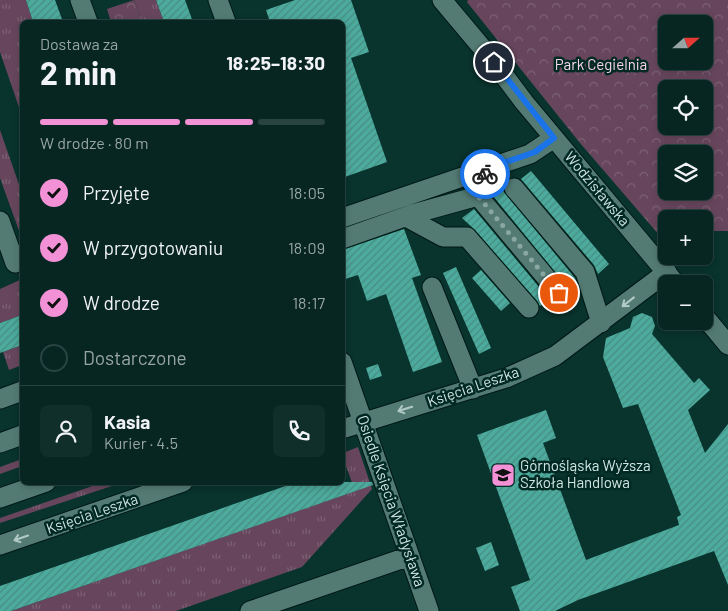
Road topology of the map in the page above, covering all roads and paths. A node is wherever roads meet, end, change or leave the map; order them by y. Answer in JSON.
{"nodes":[{"id":1,"x":80,"y":0,"type":"edge"},
{"id":2,"x":218,"y":0,"type":"edge"},
{"id":3,"x":442,"y":0,"type":"edge"},
{"id":4,"x":87,"y":20,"type":"edge"},
{"id":5,"x":225,"y":20,"type":"edge"},
{"id":6,"x":554,"y":138,"type":"junction"},
{"id":7,"x":486,"y":169,"type":"junction"},
{"id":8,"x":514,"y":188,"type":"dead end"},
{"id":9,"x":478,"y":196,"type":"junction"},
{"id":10,"x":345,"y":217,"type":"edge"},
{"id":11,"x":406,"y":217,"type":"junction"},
{"id":12,"x":0,"y":221,"type":"edge"},
{"id":13,"x":345,"y":238,"type":"edge"},
{"id":14,"x":15,"y":263,"type":"dead end"},
{"id":15,"x":669,"y":275,"type":"edge"},
{"id":16,"x":432,"y":287,"type":"dead end"},
{"id":17,"x":658,"y":287,"type":"edge"},
{"id":18,"x":559,"y":293,"type":"dead end"},
{"id":19,"x":530,"y":308,"type":"dead end"},
{"id":20,"x":601,"y":323,"type":"junction"},
{"id":21,"x":713,"y":327,"type":"edge"},
{"id":22,"x":728,"y":345,"type":"edge"},
{"id":23,"x":345,"y":371,"type":"edge"},
{"id":24,"x":473,"y":389,"type":"junction"},
{"id":25,"x":20,"y":392,"type":"edge"},
{"id":26,"x":0,"y":399,"type":"edge"},
{"id":27,"x":363,"y":422,"type":"junction"},
{"id":28,"x":345,"y":428,"type":"edge"},
{"id":29,"x":20,"y":436,"type":"edge"},
{"id":30,"x":0,"y":443,"type":"edge"},
{"id":31,"x":37,"y":485,"type":"edge"},
{"id":32,"x":174,"y":485,"type":"edge"},
{"id":33,"x":0,"y":498,"type":"edge"},
{"id":34,"x":0,"y":545,"type":"edge"},
{"id":35,"x":410,"y":556,"type":"junction"},
{"id":36,"x":250,"y":611,"type":"edge"},
{"id":37,"x":429,"y":611,"type":"edge"}],
"edges":[{"from":1,"to":4,"type":"street"},
{"from":2,"to":5,"type":"street"},
{"from":3,"to":6,"type":"street","name":"Wodzisławska"},
{"from":6,"to":7,"type":"street"},
{"from":6,"to":15,"type":"street","name":"Wodzisławska"},
{"from":7,"to":9,"type":"street"},
{"from":7,"to":10,"type":"street"},
{"from":8,"to":20,"type":"street"},
{"from":9,"to":11,"type":"street"},
{"from":9,"to":18,"type":"street"},
{"from":11,"to":13,"type":"street"},
{"from":11,"to":19,"type":"street"},
{"from":12,"to":14,"type":"street"},
{"from":16,"to":24,"type":"street"},
{"from":17,"to":20,"type":"street","name":"Księcia Leszka","one_way":true},
{"from":20,"to":24,"type":"street","name":"Księcia Leszka"},
{"from":21,"to":22,"type":"street"},
{"from":23,"to":27,"type":"street","name":"Osiedle Księcia Władysława"},
{"from":24,"to":27,"type":"street","name":"Księcia Leszka","one_way":true},
{"from":25,"to":26,"type":"street"},
{"from":27,"to":28,"type":"street","name":"Księcia Leszka"},
{"from":27,"to":35,"type":"street","name":"Osiedle Księcia Władysława"},
{"from":29,"to":30,"type":"street"},
{"from":31,"to":33,"type":"street"},
{"from":32,"to":34,"type":"street","name":"Księcia Leszka","one_way":true},
{"from":35,"to":36,"type":"street"},
{"from":35,"to":37,"type":"street","name":"Osiedle Księcia Władysława"}]}
